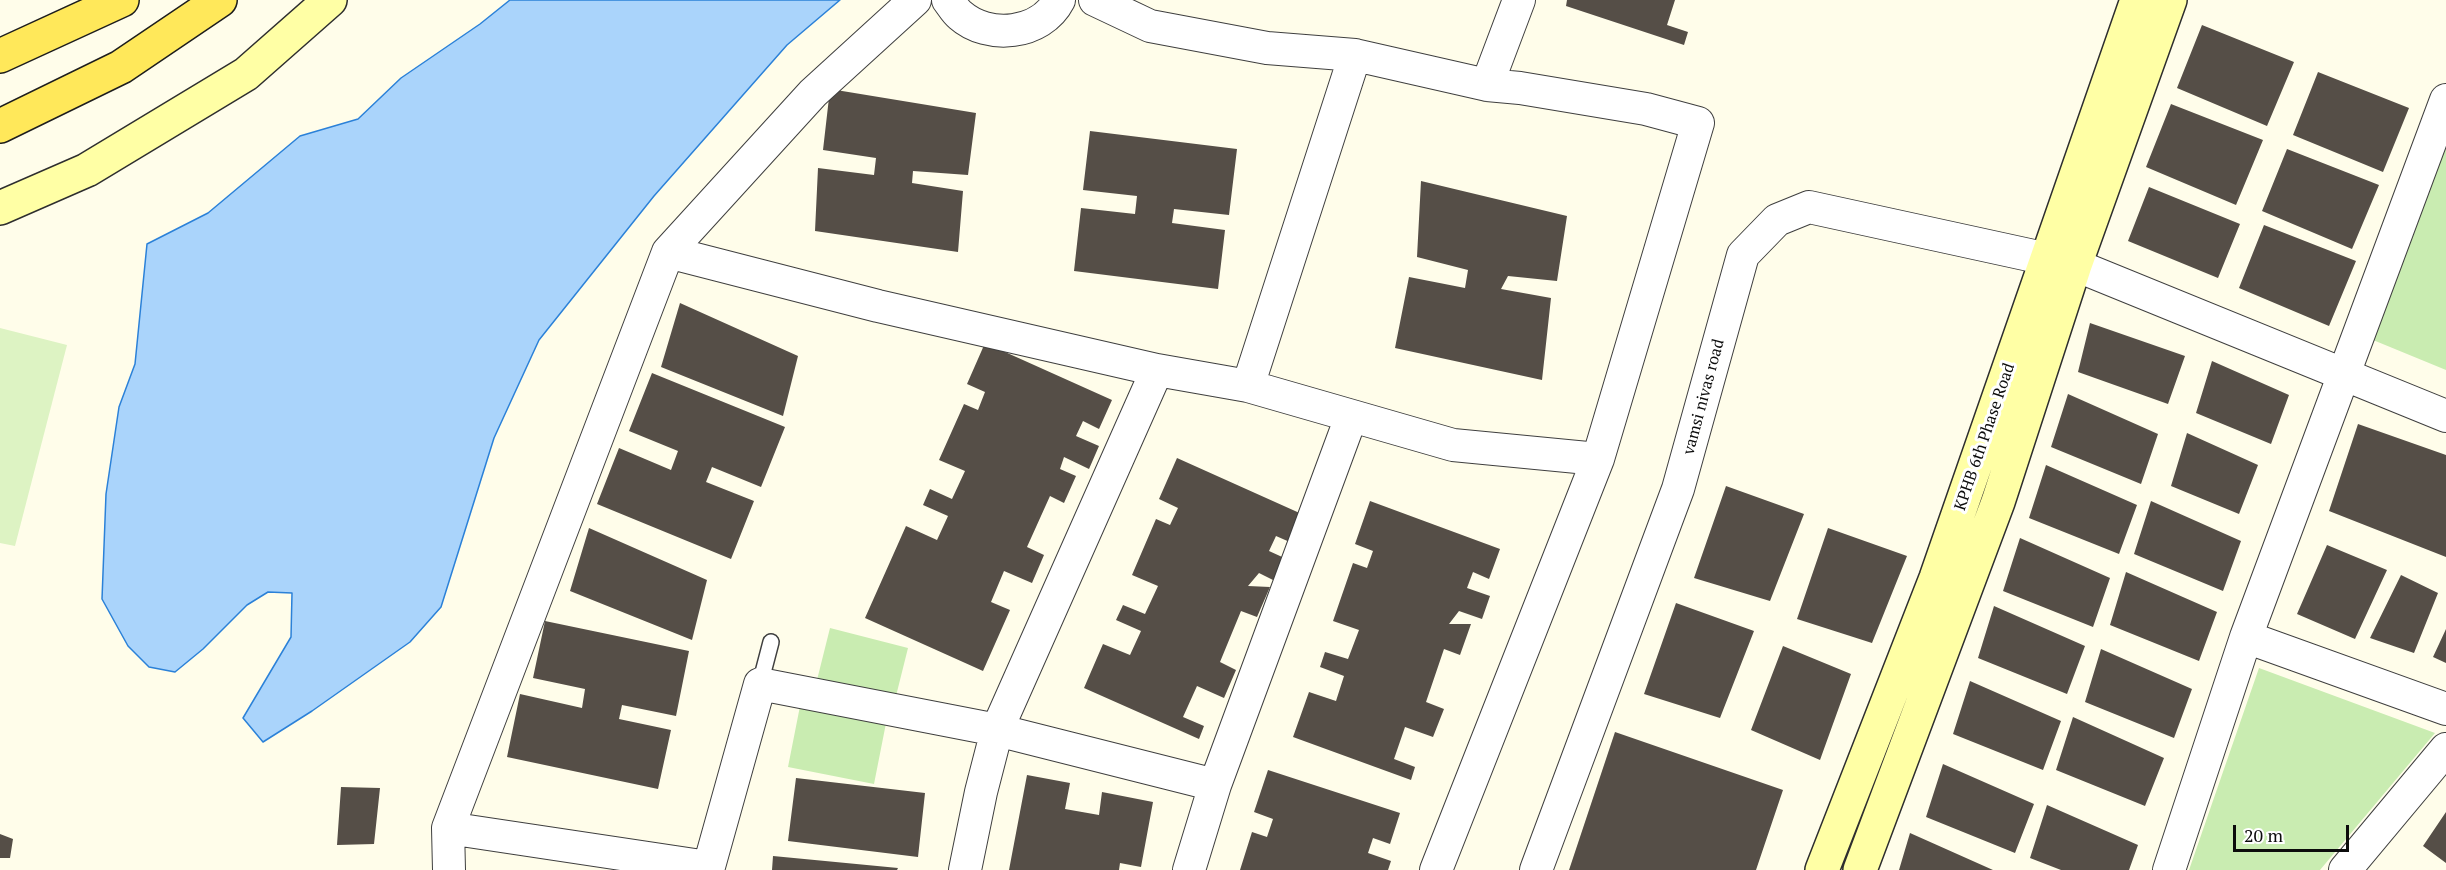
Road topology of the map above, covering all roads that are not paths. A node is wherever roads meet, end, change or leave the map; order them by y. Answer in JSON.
{"nodes":[{"id":1,"x":122,"y":0,"type":"edge"},
{"id":2,"x":220,"y":0,"type":"edge"},
{"id":3,"x":330,"y":0,"type":"edge"},
{"id":4,"x":915,"y":0,"type":"edge"},
{"id":5,"x":948,"y":0,"type":"edge"},
{"id":6,"x":1059,"y":0,"type":"edge"},
{"id":7,"x":1095,"y":0,"type":"edge"},
{"id":8,"x":1519,"y":0,"type":"edge"},
{"id":9,"x":2137,"y":0,"type":"edge"},
{"id":10,"x":2170,"y":0,"type":"edge"},
{"id":11,"x":0,"y":56,"type":"edge"},
{"id":12,"x":1355,"y":56,"type":"junction"},
{"id":13,"x":1487,"y":85,"type":"junction"},
{"id":14,"x":2446,"y":100,"type":"edge"},
{"id":15,"x":0,"y":126,"type":"edge"},
{"id":16,"x":0,"y":208,"type":"edge"},
{"id":17,"x":668,"y":252,"type":"junction"},
{"id":18,"x":2061,"y":262,"type":"junction"},
{"id":19,"x":1157,"y":370,"type":"junction"},
{"id":20,"x":2343,"y":373,"type":"junction"},
{"id":21,"x":1248,"y":386,"type":"junction"},
{"id":22,"x":2446,"y":416,"type":"edge"},
{"id":23,"x":1351,"y":417,"type":"junction"},
{"id":24,"x":1598,"y":459,"type":"junction"},
{"id":25,"x":2246,"y":636,"type":"junction"},
{"id":26,"x":771,"y":642,"type":"dead end"},
{"id":27,"x":760,"y":684,"type":"junction"},
{"id":28,"x":2446,"y":709,"type":"edge"},
{"id":29,"x":997,"y":730,"type":"junction"},
{"id":30,"x":2446,"y":749,"type":"edge"},
{"id":31,"x":1215,"y":785,"type":"junction"},
{"id":32,"x":448,"y":828,"type":"junction"},
{"id":33,"x":708,"y":869,"type":"edge"},
{"id":34,"x":449,"y":870,"type":"edge"},
{"id":35,"x":965,"y":870,"type":"edge"},
{"id":36,"x":1189,"y":870,"type":"edge"},
{"id":37,"x":1436,"y":870,"type":"edge"},
{"id":38,"x":1536,"y":870,"type":"edge"},
{"id":39,"x":1822,"y":870,"type":"edge"},
{"id":40,"x":1860,"y":870,"type":"edge"},
{"id":41,"x":2169,"y":870,"type":"edge"},
{"id":42,"x":2344,"y":870,"type":"edge"}],
"edges":[{"from":1,"to":11,"type":"main road"},
{"from":2,"to":15,"type":"main road"},
{"from":3,"to":16,"type":"street"},
{"from":4,"to":17,"type":"street"},
{"from":5,"to":6,"type":"street"},
{"from":7,"to":12,"type":"street"},
{"from":8,"to":13,"type":"street"},
{"from":9,"to":18,"type":"street","name":"KPHB 6th Phase Road"},
{"from":10,"to":18,"type":"street","name":"KPHB 6th Phase Road"},
{"from":12,"to":13,"type":"street"},
{"from":12,"to":21,"type":"street"},
{"from":13,"to":24,"type":"street"},
{"from":14,"to":20,"type":"street"},
{"from":17,"to":19,"type":"street"},
{"from":17,"to":32,"type":"street"},
{"from":18,"to":20,"type":"street","name":"vamsi nivas road"},
{"from":18,"to":38,"type":"street","name":"vamsi nivas road"},
{"from":18,"to":39,"type":"street","name":"KPHB 6th Phase Road"},
{"from":18,"to":40,"type":"street","name":"KPHB 6th Phase Road"},
{"from":19,"to":21,"type":"street"},
{"from":19,"to":29,"type":"street"},
{"from":20,"to":22,"type":"street","name":"vamsi nivas road"},
{"from":20,"to":25,"type":"street"},
{"from":21,"to":23,"type":"street"},
{"from":23,"to":24,"type":"street"},
{"from":23,"to":31,"type":"street"},
{"from":24,"to":37,"type":"street"},
{"from":25,"to":28,"type":"street"},
{"from":25,"to":41,"type":"street"},
{"from":26,"to":27,"type":"lane"},
{"from":27,"to":29,"type":"street"},
{"from":27,"to":33,"type":"street"},
{"from":29,"to":31,"type":"street"},
{"from":29,"to":35,"type":"street"},
{"from":30,"to":42,"type":"street"},
{"from":31,"to":36,"type":"street"},
{"from":32,"to":33,"type":"street"},
{"from":32,"to":34,"type":"street"}]}
